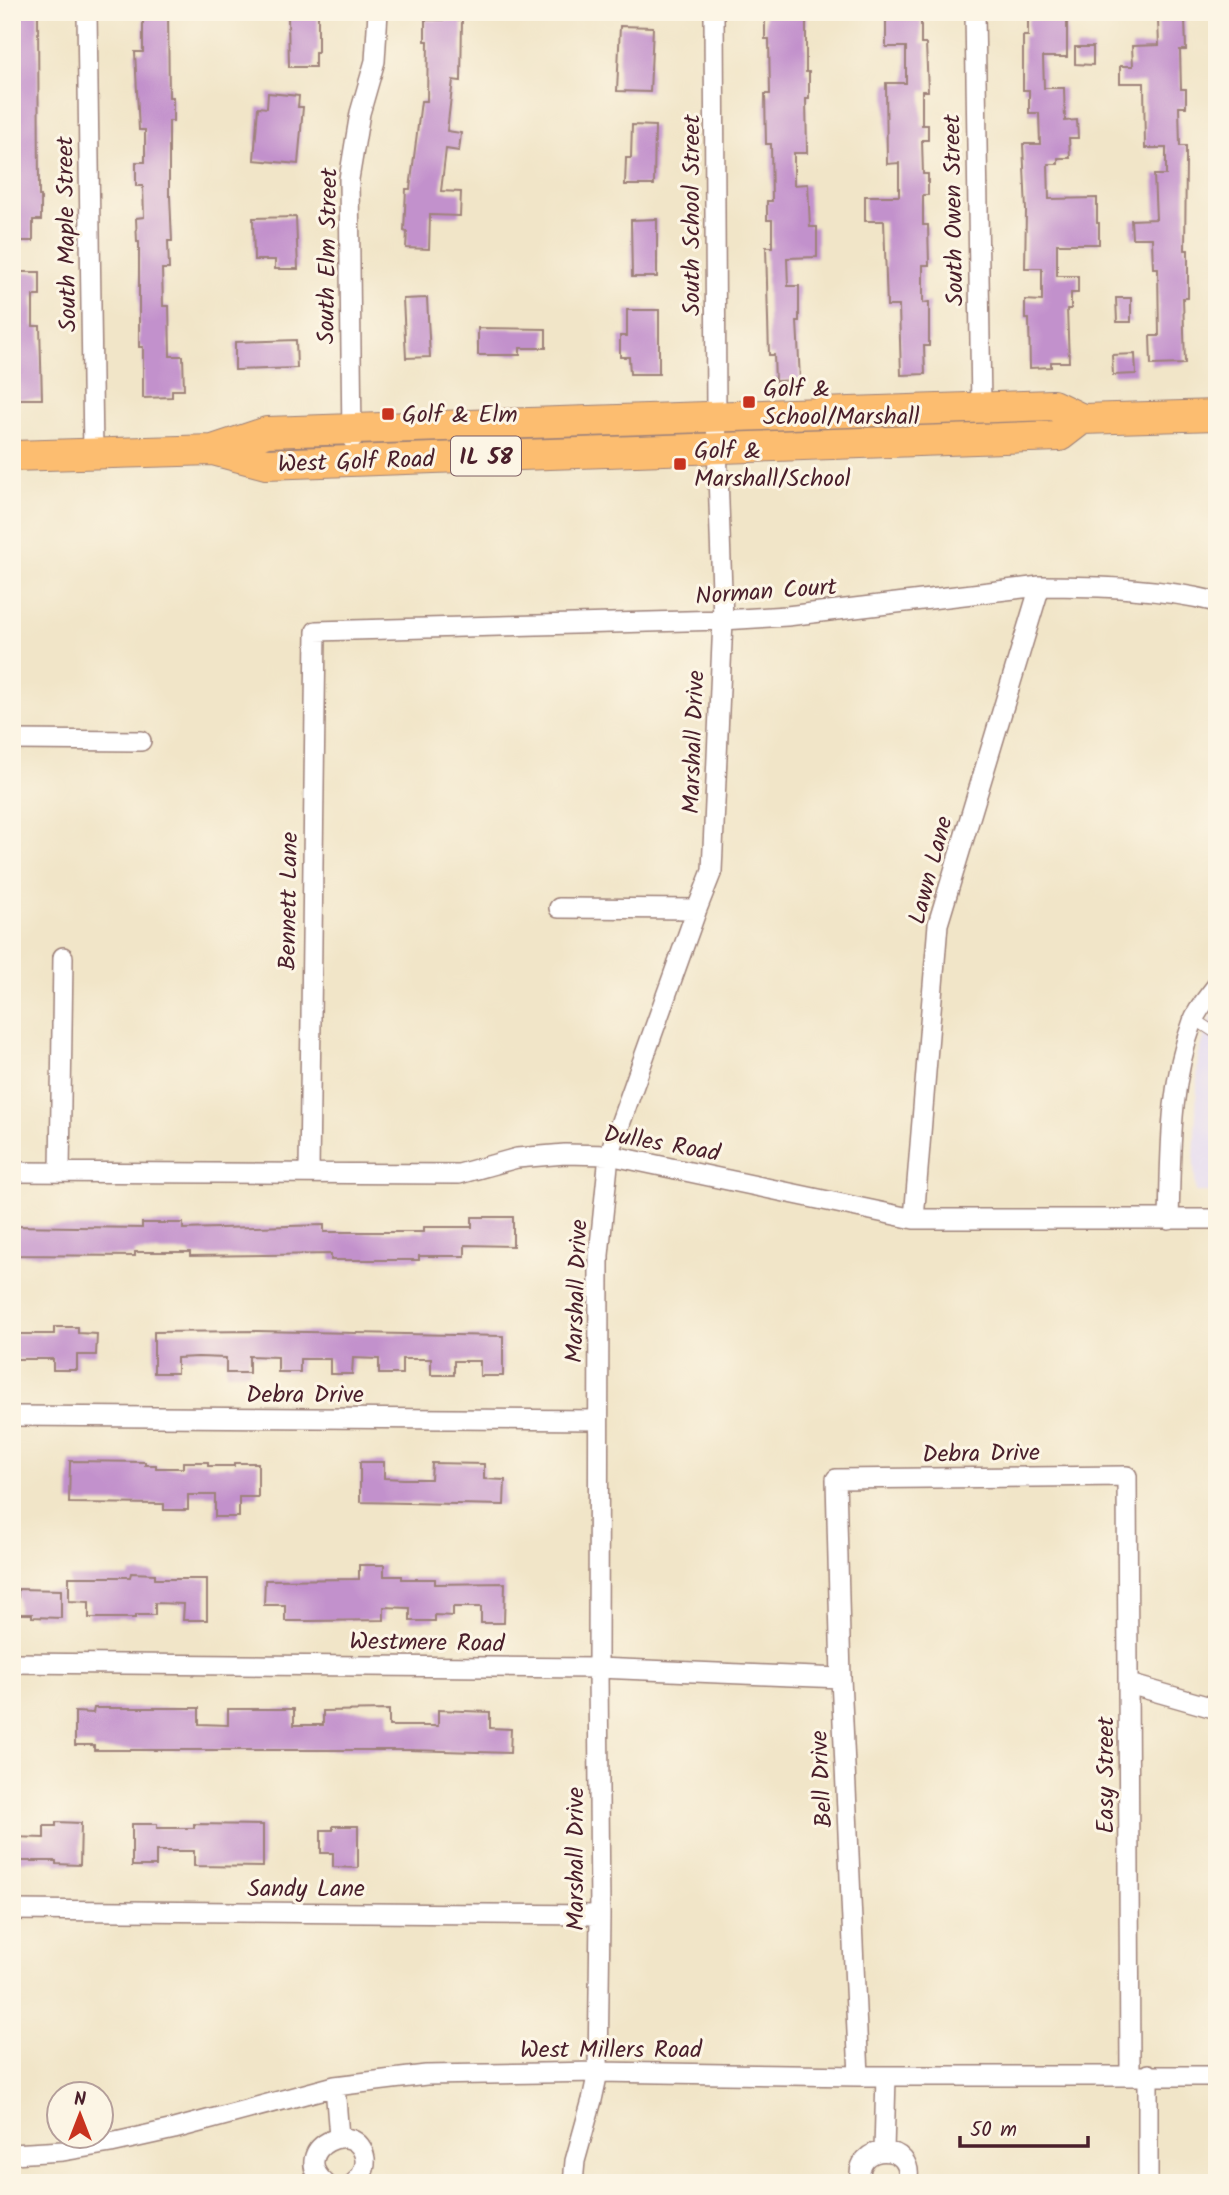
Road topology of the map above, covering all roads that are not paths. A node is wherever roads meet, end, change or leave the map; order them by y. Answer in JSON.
{"nodes":[{"id":1,"x":87,"y":12,"type":"edge"},
{"id":2,"x":378,"y":12,"type":"edge"},
{"id":3,"x":714,"y":12,"type":"edge"},
{"id":4,"x":975,"y":12,"type":"edge"},
{"id":5,"x":981,"y":407,"type":"junction"},
{"id":6,"x":1217,"y":415,"type":"edge"},
{"id":7,"x":716,"y":416,"type":"junction"},
{"id":8,"x":1082,"y":419,"type":"junction"},
{"id":9,"x":352,"y":429,"type":"junction"},
{"id":10,"x":717,"y":448,"type":"junction"},
{"id":11,"x":213,"y":450,"type":"junction"},
{"id":12,"x":93,"y":454,"type":"junction"},
{"id":13,"x":12,"y":456,"type":"edge"},
{"id":14,"x":352,"y":461,"type":"junction"},
{"id":15,"x":1040,"y":586,"type":"junction"},
{"id":16,"x":1217,"y":602,"type":"edge"},
{"id":17,"x":723,"y":620,"type":"junction"},
{"id":18,"x":316,"y":631,"type":"joint"},
{"id":19,"x":12,"y":740,"type":"edge"},
{"id":20,"x":141,"y":741,"type":"dead end"},
{"id":21,"x":559,"y":908,"type":"dead end"},
{"id":22,"x":697,"y":909,"type":"junction"},
{"id":23,"x":63,"y":957,"type":"dead end"},
{"id":24,"x":1217,"y":985,"type":"edge"},
{"id":25,"x":1194,"y":1019,"type":"junction"},
{"id":26,"x":1217,"y":1034,"type":"edge"},
{"id":27,"x":609,"y":1155,"type":"junction"},
{"id":28,"x":12,"y":1172,"type":"edge"},
{"id":29,"x":60,"y":1172,"type":"junction"},
{"id":30,"x":309,"y":1172,"type":"junction"},
{"id":31,"x":914,"y":1219,"type":"junction"},
{"id":32,"x":1217,"y":1219,"type":"edge"},
{"id":33,"x":1169,"y":1220,"type":"junction"},
{"id":34,"x":12,"y":1416,"type":"edge"},
{"id":35,"x":597,"y":1420,"type":"junction"},
{"id":36,"x":1127,"y":1476,"type":"joint"},
{"id":37,"x":836,"y":1479,"type":"joint"},
{"id":38,"x":12,"y":1663,"type":"edge"},
{"id":39,"x":598,"y":1668,"type":"junction"},
{"id":40,"x":841,"y":1678,"type":"junction"},
{"id":41,"x":1129,"y":1684,"type":"junction"},
{"id":42,"x":1217,"y":1709,"type":"edge"},
{"id":43,"x":12,"y":1910,"type":"edge"},
{"id":44,"x":600,"y":1914,"type":"junction"},
{"id":45,"x":598,"y":2073,"type":"junction"},
{"id":46,"x":1139,"y":2074,"type":"junction"},
{"id":47,"x":1217,"y":2076,"type":"edge"},
{"id":48,"x":859,"y":2077,"type":"junction"},
{"id":49,"x":887,"y":2077,"type":"junction"},
{"id":50,"x":335,"y":2086,"type":"junction"},
{"id":51,"x":339,"y":2137,"type":"junction"},
{"id":52,"x":884,"y":2151,"type":"junction"},
{"id":53,"x":12,"y":2154,"type":"edge"},
{"id":54,"x":326,"y":2183,"type":"edge"},
{"id":55,"x":354,"y":2183,"type":"edge"},
{"id":56,"x":573,"y":2183,"type":"edge"},
{"id":57,"x":862,"y":2183,"type":"edge"},
{"id":58,"x":907,"y":2183,"type":"edge"},
{"id":59,"x":1148,"y":2183,"type":"edge"}],
"edges":[{"from":1,"to":12,"type":"street","name":"South Maple Street"},
{"from":2,"to":9,"type":"street","name":"South Elm Street"},
{"from":3,"to":7,"type":"street","name":"South School Street"},
{"from":4,"to":5,"type":"street","name":"South Owen Street"},
{"from":5,"to":7,"type":"main road","name":"West Golf Road","number":"IL 58"},
{"from":5,"to":8,"type":"main road","name":"West Golf Road","number":"IL 58"},
{"from":6,"to":8,"type":"main road","name":"West Golf Road","number":"IL 58"},
{"from":7,"to":9,"type":"main road","name":"West Golf Road","number":"IL 58"},
{"from":7,"to":10,"type":"street","name":"Marshall Drive"},
{"from":8,"to":10,"type":"main road","name":"West Golf Road","number":"IL 58"},
{"from":9,"to":11,"type":"main road","name":"West Golf Road","number":"IL 58"},
{"from":9,"to":14,"type":"street","name":"South Elm Street"},
{"from":10,"to":14,"type":"main road","name":"West Golf Road","number":"IL 58"},
{"from":10,"to":17,"type":"street","name":"Marshall Drive"},
{"from":11,"to":12,"type":"main road","name":"West Golf Road","number":"IL 58"},
{"from":11,"to":14,"type":"main road","name":"West Golf Road","number":"IL 58"},
{"from":12,"to":13,"type":"main road","name":"West Golf Road","number":"IL 58"},
{"from":15,"to":16,"type":"street","name":"Norman Court"},
{"from":15,"to":17,"type":"street","name":"Norman Court"},
{"from":15,"to":31,"type":"street","name":"Lawn Lane"},
{"from":17,"to":18,"type":"street","name":"Norman Court"},
{"from":17,"to":22,"type":"street","name":"Marshall Drive"},
{"from":18,"to":30,"type":"street","name":"Bennett Lane"},
{"from":19,"to":20,"type":"street"},
{"from":21,"to":22,"type":"street"},
{"from":22,"to":27,"type":"street","name":"Marshall Drive"},
{"from":23,"to":29,"type":"street"},
{"from":24,"to":25,"type":"street"},
{"from":25,"to":26,"type":"lane"},
{"from":25,"to":33,"type":"street"},
{"from":27,"to":30,"type":"street","name":"Dulles Road"},
{"from":27,"to":31,"type":"street","name":"Dulles Road"},
{"from":27,"to":35,"type":"street","name":"Marshall Drive"},
{"from":28,"to":29,"type":"street","name":"Dulles Road"},
{"from":29,"to":30,"type":"street","name":"Dulles Road"},
{"from":31,"to":33,"type":"street","name":"Dulles Road"},
{"from":32,"to":33,"type":"street","name":"Dulles Road"},
{"from":34,"to":35,"type":"street","name":"Debra Drive"},
{"from":35,"to":39,"type":"street","name":"Marshall Drive"},
{"from":36,"to":37,"type":"street","name":"Debra Drive"},
{"from":36,"to":41,"type":"street","name":"Easy Street"},
{"from":37,"to":40,"type":"street","name":"Bell Drive"},
{"from":38,"to":39,"type":"street","name":"Westmere Road"},
{"from":39,"to":40,"type":"street","name":"Westmere Road"},
{"from":39,"to":44,"type":"street","name":"Marshall Drive"},
{"from":40,"to":48,"type":"street","name":"Bell Drive"},
{"from":41,"to":42,"type":"street"},
{"from":41,"to":46,"type":"street","name":"Easy Street"},
{"from":43,"to":44,"type":"street","name":"Sandy Lane"},
{"from":44,"to":45,"type":"street","name":"Marshall Drive"},
{"from":45,"to":48,"type":"street","name":"West Millers Road"},
{"from":45,"to":50,"type":"street","name":"West Millers Road"},
{"from":45,"to":56,"type":"street","name":"Marshall Drive"},
{"from":46,"to":47,"type":"street","name":"West Millers Road"},
{"from":46,"to":49,"type":"street","name":"West Millers Road"},
{"from":46,"to":59,"type":"street"},
{"from":48,"to":49,"type":"street","name":"West Millers Road"},
{"from":49,"to":52,"type":"street"},
{"from":50,"to":51,"type":"street"},
{"from":50,"to":53,"type":"street","name":"West Millers Road"},
{"from":51,"to":54,"type":"street"},
{"from":51,"to":55,"type":"street"},
{"from":52,"to":57,"type":"street"},
{"from":52,"to":58,"type":"street"}]}
